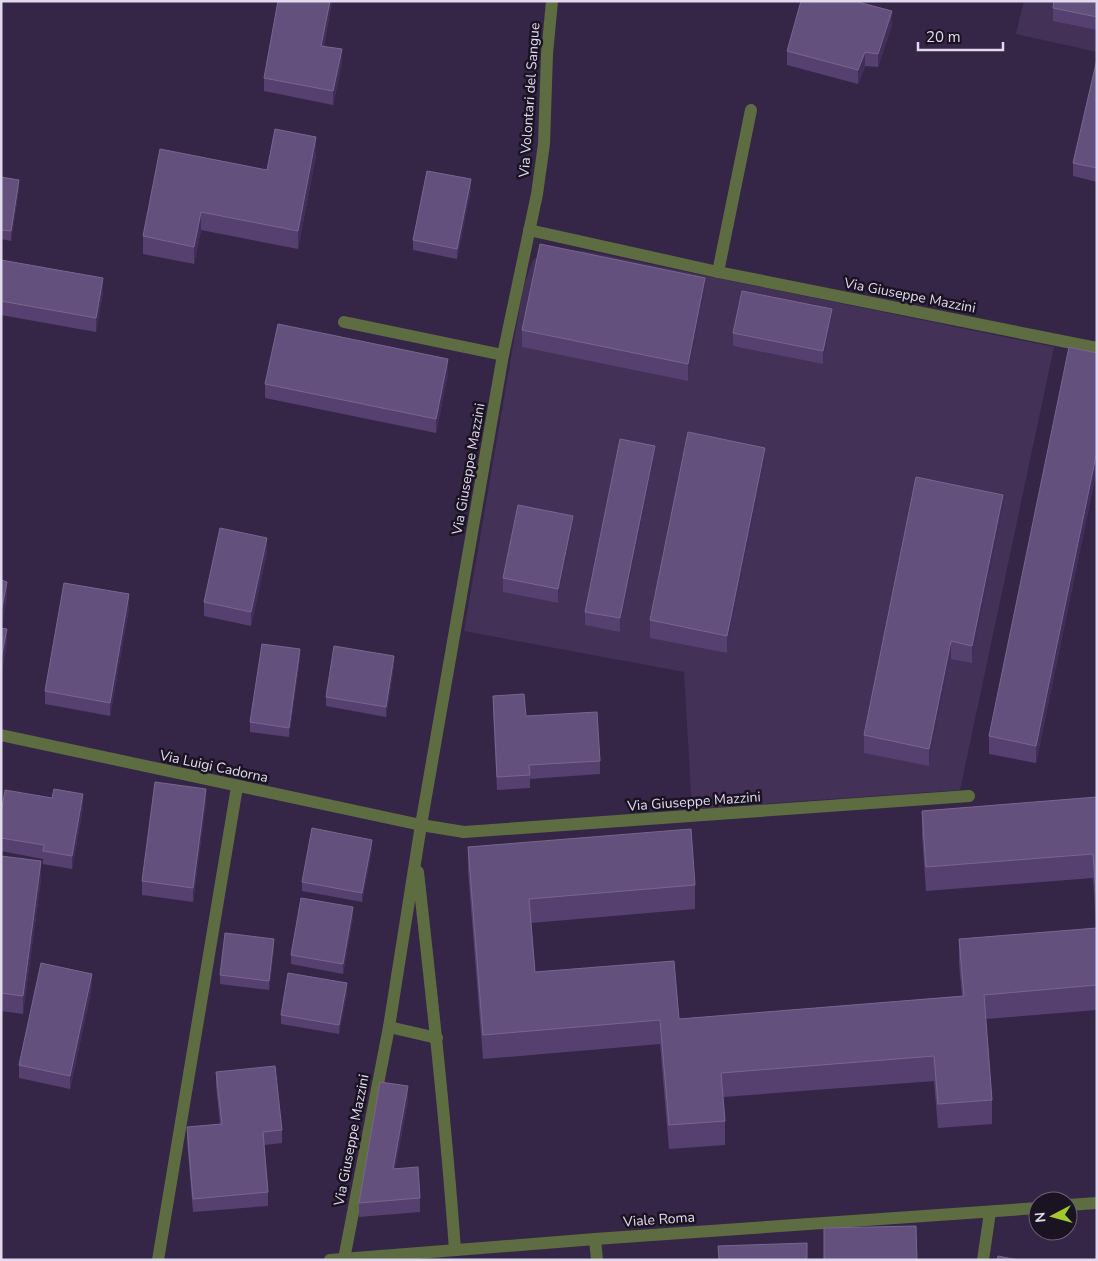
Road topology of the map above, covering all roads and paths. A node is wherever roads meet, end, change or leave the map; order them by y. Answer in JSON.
{"nodes":[{"id":1,"x":552,"y":1,"type":"edge"},
{"id":2,"x":751,"y":110,"type":"dead end"},
{"id":3,"x":529,"y":230,"type":"junction"},
{"id":4,"x":718,"y":272,"type":"junction"},
{"id":5,"x":344,"y":322,"type":"dead end"},
{"id":6,"x":1097,"y":348,"type":"edge"},
{"id":7,"x":503,"y":355,"type":"junction"},
{"id":8,"x":1,"y":735,"type":"edge"},
{"id":9,"x":237,"y":786,"type":"junction"},
{"id":10,"x":969,"y":796,"type":"dead end"},
{"id":11,"x":421,"y":825,"type":"junction"},
{"id":12,"x":416,"y":857,"type":"junction"},
{"id":13,"x":389,"y":1027,"type":"junction"},
{"id":14,"x":437,"y":1038,"type":"junction"},
{"id":15,"x":1097,"y":1203,"type":"edge"},
{"id":16,"x":1078,"y":1205,"type":"edge"},
{"id":17,"x":1028,"y":1209,"type":"edge"},
{"id":18,"x":990,"y":1212,"type":"junction"},
{"id":19,"x":595,"y":1239,"type":"junction"},
{"id":20,"x":454,"y":1250,"type":"junction"},
{"id":21,"x":344,"y":1259,"type":"edge"},
{"id":22,"x":158,"y":1260,"type":"edge"},
{"id":23,"x":330,"y":1260,"type":"edge"},
{"id":24,"x":597,"y":1260,"type":"edge"},
{"id":25,"x":983,"y":1260,"type":"edge"}],
"edges":[{"from":1,"to":3,"type":"street","name":"Via Volontari del Sangue"},
{"from":2,"to":4,"type":"street"},
{"from":3,"to":4,"type":"street","name":"Via Giuseppe Mazzini"},
{"from":3,"to":7,"type":"street","name":"Via Giuseppe Mazzini"},
{"from":4,"to":6,"type":"street","name":"Via Giuseppe Mazzini"},
{"from":5,"to":7,"type":"street"},
{"from":7,"to":11,"type":"street","name":"Via Giuseppe Mazzini"},
{"from":8,"to":9,"type":"street","name":"Via Luigi Cadorna"},
{"from":9,"to":11,"type":"street","name":"Via Luigi Cadorna"},
{"from":9,"to":22,"type":"street"},
{"from":10,"to":11,"type":"street","name":"Via Giuseppe Mazzini"},
{"from":11,"to":12,"type":"street","name":"Via Giuseppe Mazzini"},
{"from":12,"to":13,"type":"street","name":"Via Giuseppe Mazzini"},
{"from":12,"to":14,"type":"street","name":"Via Giuseppe Mazzini"},
{"from":13,"to":14,"type":"street"},
{"from":13,"to":21,"type":"street","name":"Via Giuseppe Mazzini"},
{"from":14,"to":20,"type":"street","name":"Via Giuseppe Mazzini"},
{"from":15,"to":16,"type":"street"},
{"from":17,"to":18,"type":"street","name":"Viale Roma"},
{"from":18,"to":19,"type":"street","name":"Viale Roma"},
{"from":18,"to":25,"type":"street"},
{"from":19,"to":20,"type":"street","name":"Viale Roma"},
{"from":19,"to":24,"type":"street"},
{"from":20,"to":21,"type":"street","name":"Viale Roma"},
{"from":21,"to":23,"type":"street","name":"Viale Roma"}]}
